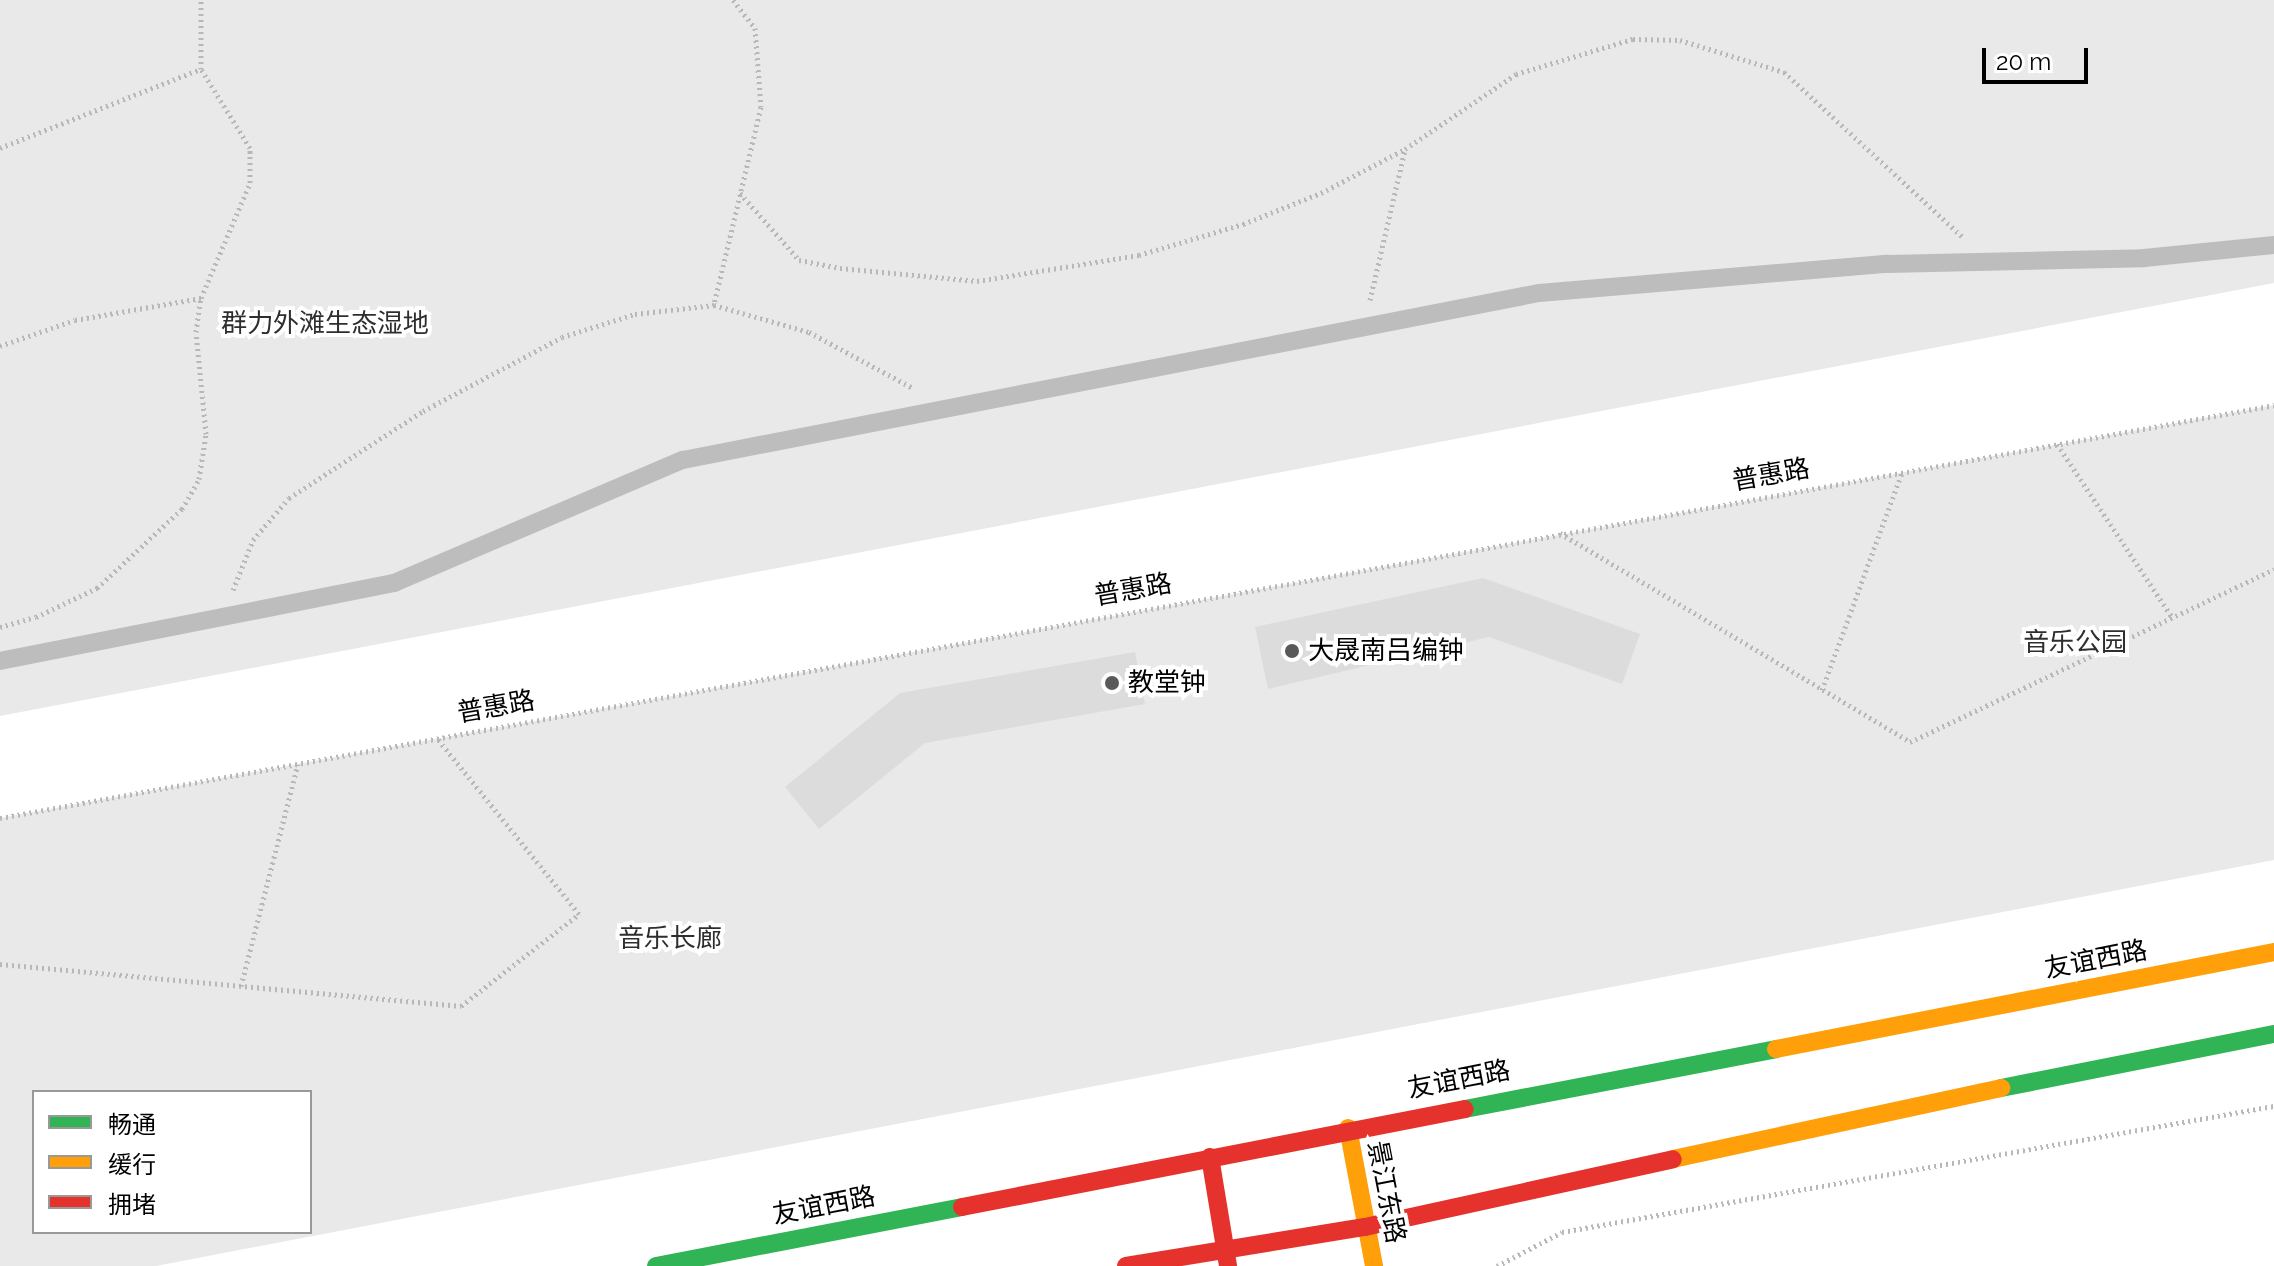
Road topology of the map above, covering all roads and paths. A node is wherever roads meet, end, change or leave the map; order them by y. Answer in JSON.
{"nodes":[{"id":1,"x":201,"y":0,"type":"edge"},
{"id":2,"x":733,"y":0,"type":"edge"},
{"id":3,"x":201,"y":69,"type":"junction"},
{"id":4,"x":0,"y":148,"type":"edge"},
{"id":5,"x":1405,"y":149,"type":"junction"},
{"id":6,"x":740,"y":193,"type":"junction"},
{"id":7,"x":2274,"y":245,"type":"edge"},
{"id":8,"x":1990,"y":261,"type":"junction"},
{"id":9,"x":201,"y":298,"type":"junction"},
{"id":10,"x":714,"y":305,"type":"junction"},
{"id":11,"x":1364,"y":327,"type":"junction"},
{"id":12,"x":0,"y":346,"type":"edge"},
{"id":13,"x":2274,"y":405,"type":"edge"},
{"id":14,"x":946,"y":409,"type":"junction"},
{"id":15,"x":2057,"y":444,"type":"junction"},
{"id":16,"x":1902,"y":472,"type":"junction"},
{"id":17,"x":1560,"y":533,"type":"junction"},
{"id":18,"x":2274,"y":569,"type":"edge"},
{"id":19,"x":222,"y":617,"type":"junction"},
{"id":20,"x":2172,"y":617,"type":"junction"},
{"id":21,"x":0,"y":627,"type":"edge"},
{"id":22,"x":0,"y":661,"type":"edge"},
{"id":23,"x":1822,"y":690,"type":"junction"},
{"id":24,"x":437,"y":738,"type":"junction"},
{"id":25,"x":298,"y":764,"type":"junction"},
{"id":26,"x":0,"y":818,"type":"edge"},
{"id":27,"x":2274,"y":952,"type":"edge"},
{"id":28,"x":0,"y":964,"type":"edge"},
{"id":29,"x":241,"y":986,"type":"junction"},
{"id":30,"x":2274,"y":1034,"type":"edge"},
{"id":31,"x":2274,"y":1106,"type":"edge"},
{"id":32,"x":1348,"y":1128,"type":"junction"},
{"id":33,"x":1210,"y":1157,"type":"junction"},
{"id":34,"x":1365,"y":1227,"type":"junction"},
{"id":35,"x":1227,"y":1257,"type":"edge"},
{"id":36,"x":656,"y":1266,"type":"edge"},
{"id":37,"x":1126,"y":1266,"type":"edge"},
{"id":38,"x":1374,"y":1266,"type":"edge"},
{"id":39,"x":1497,"y":1266,"type":"edge"}],
"edges":[{"from":1,"to":3,"type":"path"},
{"from":2,"to":6,"type":"path"},
{"from":3,"to":4,"type":"path"},
{"from":3,"to":9,"type":"path"},
{"from":5,"to":6,"type":"path"},
{"from":5,"to":8,"type":"path"},
{"from":5,"to":11,"type":"path"},
{"from":6,"to":10,"type":"path"},
{"from":7,"to":8,"type":"lane"},
{"from":8,"to":11,"type":"lane"},
{"from":9,"to":12,"type":"path"},
{"from":9,"to":21,"type":"path"},
{"from":10,"to":14,"type":"path"},
{"from":10,"to":19,"type":"path"},
{"from":11,"to":14,"type":"lane"},
{"from":13,"to":15,"type":"path","name":"普惠路"},
{"from":14,"to":19,"type":"lane"},
{"from":15,"to":16,"type":"path","name":"普惠路"},
{"from":15,"to":20,"type":"path"},
{"from":16,"to":17,"type":"path","name":"普惠路"},
{"from":16,"to":23,"type":"path"},
{"from":17,"to":23,"type":"path"},
{"from":17,"to":24,"type":"path","name":"普惠路"},
{"from":18,"to":20,"type":"path"},
{"from":19,"to":22,"type":"lane"},
{"from":20,"to":23,"type":"path"},
{"from":24,"to":25,"type":"path","name":"普惠路"},
{"from":24,"to":29,"type":"path"},
{"from":25,"to":26,"type":"path","name":"普惠路"},
{"from":25,"to":29,"type":"path"},
{"from":27,"to":32,"type":"main road","name":"友谊西路"},
{"from":28,"to":29,"type":"path"},
{"from":30,"to":34,"type":"main road"},
{"from":31,"to":39,"type":"path"},
{"from":32,"to":33,"type":"main road","name":"友谊西路"},
{"from":32,"to":34,"type":"main road","name":"景江东路"},
{"from":33,"to":35,"type":"main road"},
{"from":33,"to":36,"type":"main road","name":"友谊西路"},
{"from":34,"to":35,"type":"main road"},
{"from":34,"to":38,"type":"main road","name":"景江东路"},
{"from":35,"to":37,"type":"main road"}]}
